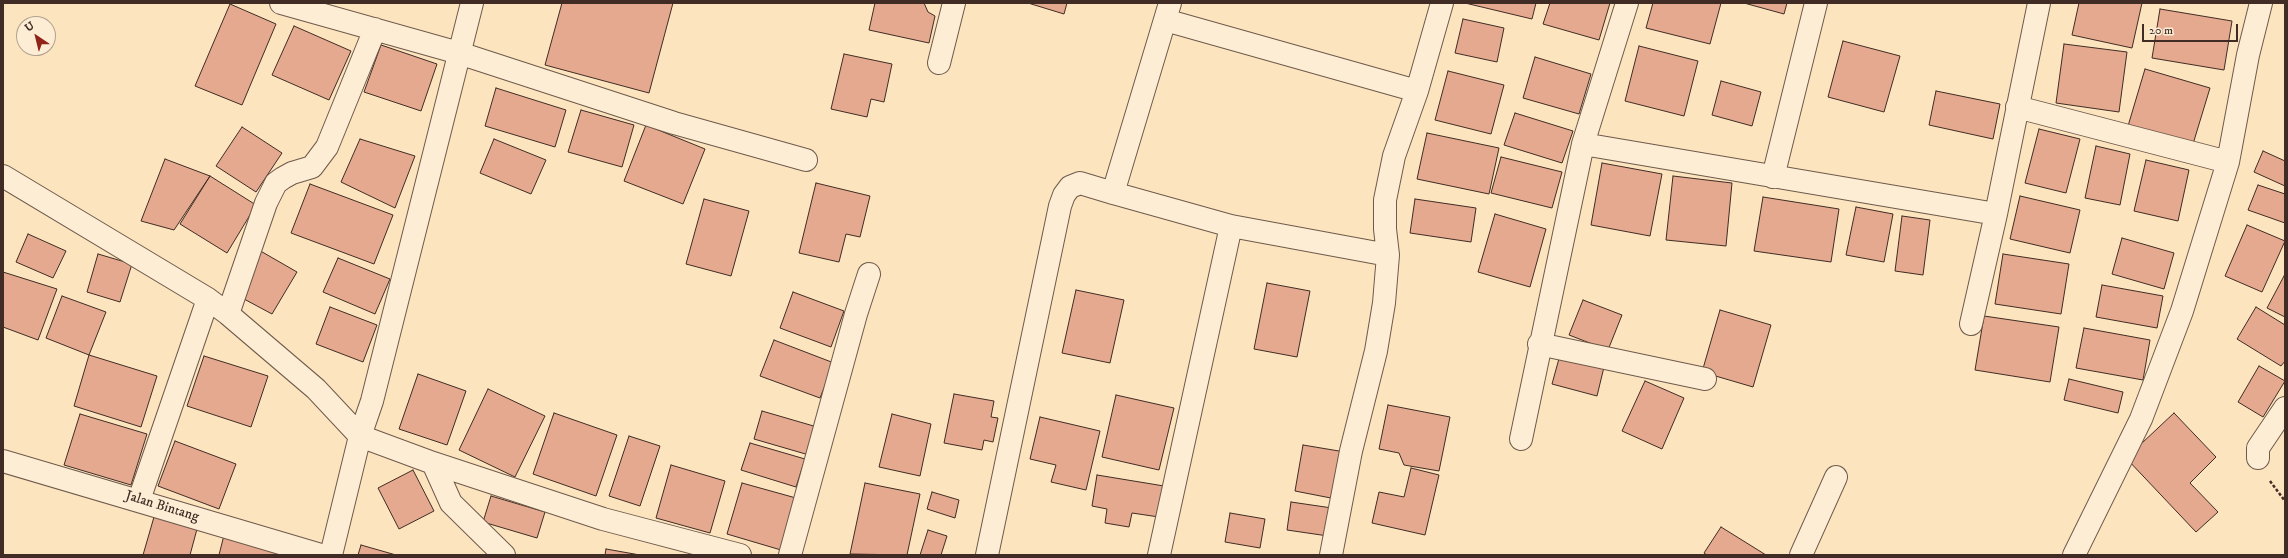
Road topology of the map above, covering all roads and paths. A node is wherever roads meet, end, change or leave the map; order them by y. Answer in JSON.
{"nodes":[{"id":1,"x":281,"y":3,"type":"edge"},
{"id":2,"x":472,"y":3,"type":"edge"},
{"id":3,"x":954,"y":3,"type":"edge"},
{"id":4,"x":1442,"y":3,"type":"edge"},
{"id":5,"x":1627,"y":3,"type":"edge"},
{"id":6,"x":1816,"y":3,"type":"edge"},
{"id":7,"x":2039,"y":3,"type":"edge"},
{"id":8,"x":2260,"y":3,"type":"edge"},
{"id":9,"x":1168,"y":11,"type":"edge"},
{"id":10,"x":375,"y":29,"type":"junction"},
{"id":11,"x":459,"y":53,"type":"junction"},
{"id":12,"x":939,"y":63,"type":"dead end"},
{"id":13,"x":1417,"y":91,"type":"junction"},
{"id":14,"x":2017,"y":107,"type":"junction"},
{"id":15,"x":1583,"y":144,"type":"junction"},
{"id":16,"x":806,"y":160,"type":"dead end"},
{"id":17,"x":2228,"y":162,"type":"junction"},
{"id":18,"x":3,"y":176,"type":"edge"},
{"id":19,"x":1773,"y":177,"type":"junction"},
{"id":20,"x":1113,"y":193,"type":"junction"},
{"id":21,"x":1996,"y":214,"type":"junction"},
{"id":22,"x":1231,"y":226,"type":"junction"},
{"id":23,"x":1388,"y":255,"type":"junction"},
{"id":24,"x":869,"y":274,"type":"dead end"},
{"id":25,"x":208,"y":299,"type":"junction"},
{"id":26,"x":228,"y":314,"type":"junction"},
{"id":27,"x":1970,"y":324,"type":"dead end"},
{"id":28,"x":1539,"y":344,"type":"junction"},
{"id":29,"x":1705,"y":379,"type":"dead end"},
{"id":30,"x":2285,"y":408,"type":"edge"},
{"id":31,"x":360,"y":436,"type":"junction"},
{"id":32,"x":1521,"y":439,"type":"dead end"},
{"id":33,"x":2258,"y":458,"type":"dead end"},
{"id":34,"x":3,"y":461,"type":"edge"},
{"id":35,"x":433,"y":463,"type":"junction"},
{"id":36,"x":1836,"y":477,"type":"dead end"},
{"id":37,"x":139,"y":500,"type":"junction"},
{"id":38,"x":321,"y":555,"type":"edge"},
{"id":39,"x":331,"y":555,"type":"edge"},
{"id":40,"x":504,"y":555,"type":"edge"},
{"id":41,"x":740,"y":555,"type":"edge"},
{"id":42,"x":790,"y":555,"type":"edge"},
{"id":43,"x":987,"y":555,"type":"edge"},
{"id":44,"x":1159,"y":555,"type":"edge"},
{"id":45,"x":1331,"y":555,"type":"edge"},
{"id":46,"x":1801,"y":555,"type":"edge"},
{"id":47,"x":2074,"y":555,"type":"edge"}],
"edges":[{"from":1,"to":10,"type":"street"},
{"from":2,"to":11,"type":"street"},
{"from":3,"to":12,"type":"street"},
{"from":4,"to":13,"type":"street"},
{"from":5,"to":15,"type":"street"},
{"from":6,"to":19,"type":"street"},
{"from":7,"to":14,"type":"street"},
{"from":8,"to":17,"type":"street"},
{"from":9,"to":13,"type":"street"},
{"from":9,"to":20,"type":"street"},
{"from":10,"to":11,"type":"street"},
{"from":10,"to":26,"type":"street"},
{"from":11,"to":16,"type":"street"},
{"from":11,"to":31,"type":"street"},
{"from":13,"to":23,"type":"street"},
{"from":14,"to":17,"type":"street"},
{"from":14,"to":21,"type":"street"},
{"from":15,"to":19,"type":"street"},
{"from":15,"to":28,"type":"street"},
{"from":17,"to":47,"type":"street"},
{"from":18,"to":25,"type":"street"},
{"from":19,"to":21,"type":"street"},
{"from":20,"to":22,"type":"street"},
{"from":20,"to":43,"type":"street"},
{"from":21,"to":27,"type":"street"},
{"from":22,"to":23,"type":"street"},
{"from":22,"to":44,"type":"street"},
{"from":23,"to":45,"type":"street"},
{"from":24,"to":42,"type":"street"},
{"from":25,"to":26,"type":"street"},
{"from":25,"to":37,"type":"street"},
{"from":26,"to":31,"type":"street"},
{"from":28,"to":29,"type":"street"},
{"from":28,"to":32,"type":"street"},
{"from":30,"to":33,"type":"street"},
{"from":31,"to":35,"type":"street"},
{"from":31,"to":39,"type":"street"},
{"from":34,"to":37,"type":"street","name":"Jalan Bintang"},
{"from":35,"to":40,"type":"street"},
{"from":35,"to":41,"type":"street"},
{"from":36,"to":46,"type":"street"},
{"from":37,"to":38,"type":"street","name":"Jalan Bintang"}]}
